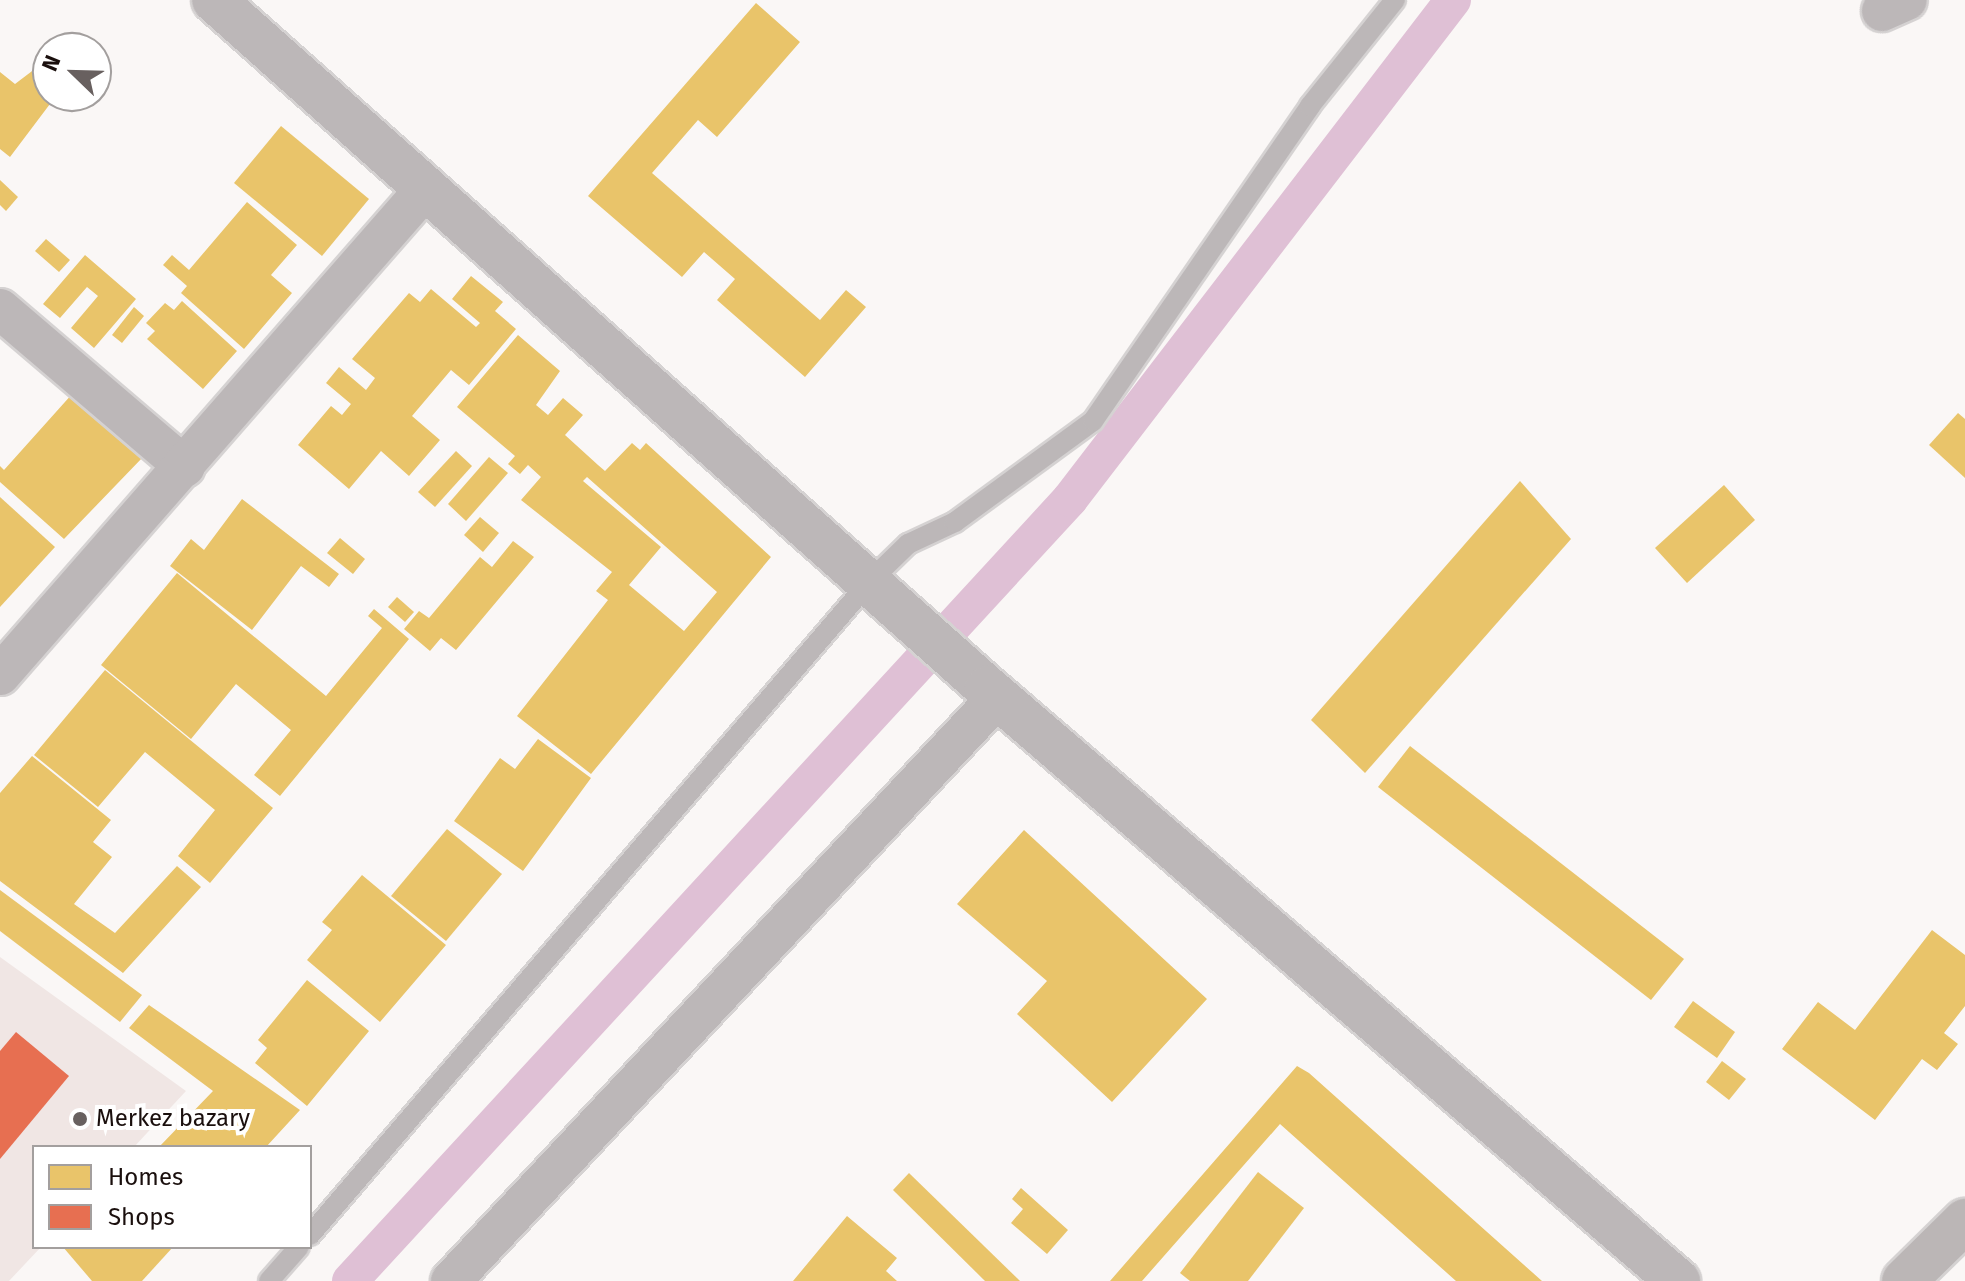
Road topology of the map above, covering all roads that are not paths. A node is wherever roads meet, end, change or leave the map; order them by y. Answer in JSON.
{"nodes":[{"id":1,"x":214,"y":0,"type":"edge"},
{"id":2,"x":1395,"y":0,"type":"edge"},
{"id":3,"x":427,"y":187,"type":"junction"},
{"id":4,"x":0,"y":309,"type":"edge"},
{"id":5,"x":185,"y":467,"type":"junction"},
{"id":6,"x":877,"y":585,"type":"junction"},
{"id":7,"x":0,"y":675,"type":"edge"},
{"id":8,"x":992,"y":692,"type":"junction"},
{"id":9,"x":1965,"y":1221,"type":"edge"},
{"id":10,"x":312,"y":1233,"type":"edge"},
{"id":11,"x":297,"y":1249,"type":"edge"},
{"id":12,"x":269,"y":1281,"type":"edge"},
{"id":13,"x":451,"y":1281,"type":"edge"},
{"id":14,"x":1678,"y":1281,"type":"edge"},
{"id":15,"x":1904,"y":1281,"type":"edge"}],
"edges":[{"from":1,"to":3,"type":"street"},
{"from":2,"to":6,"type":"lane"},
{"from":3,"to":5,"type":"street"},
{"from":3,"to":6,"type":"street"},
{"from":4,"to":5,"type":"street"},
{"from":5,"to":7,"type":"street"},
{"from":6,"to":8,"type":"street"},
{"from":6,"to":10,"type":"lane"},
{"from":8,"to":13,"type":"street"},
{"from":8,"to":14,"type":"street"},
{"from":9,"to":15,"type":"main road"},
{"from":11,"to":12,"type":"lane"}]}
